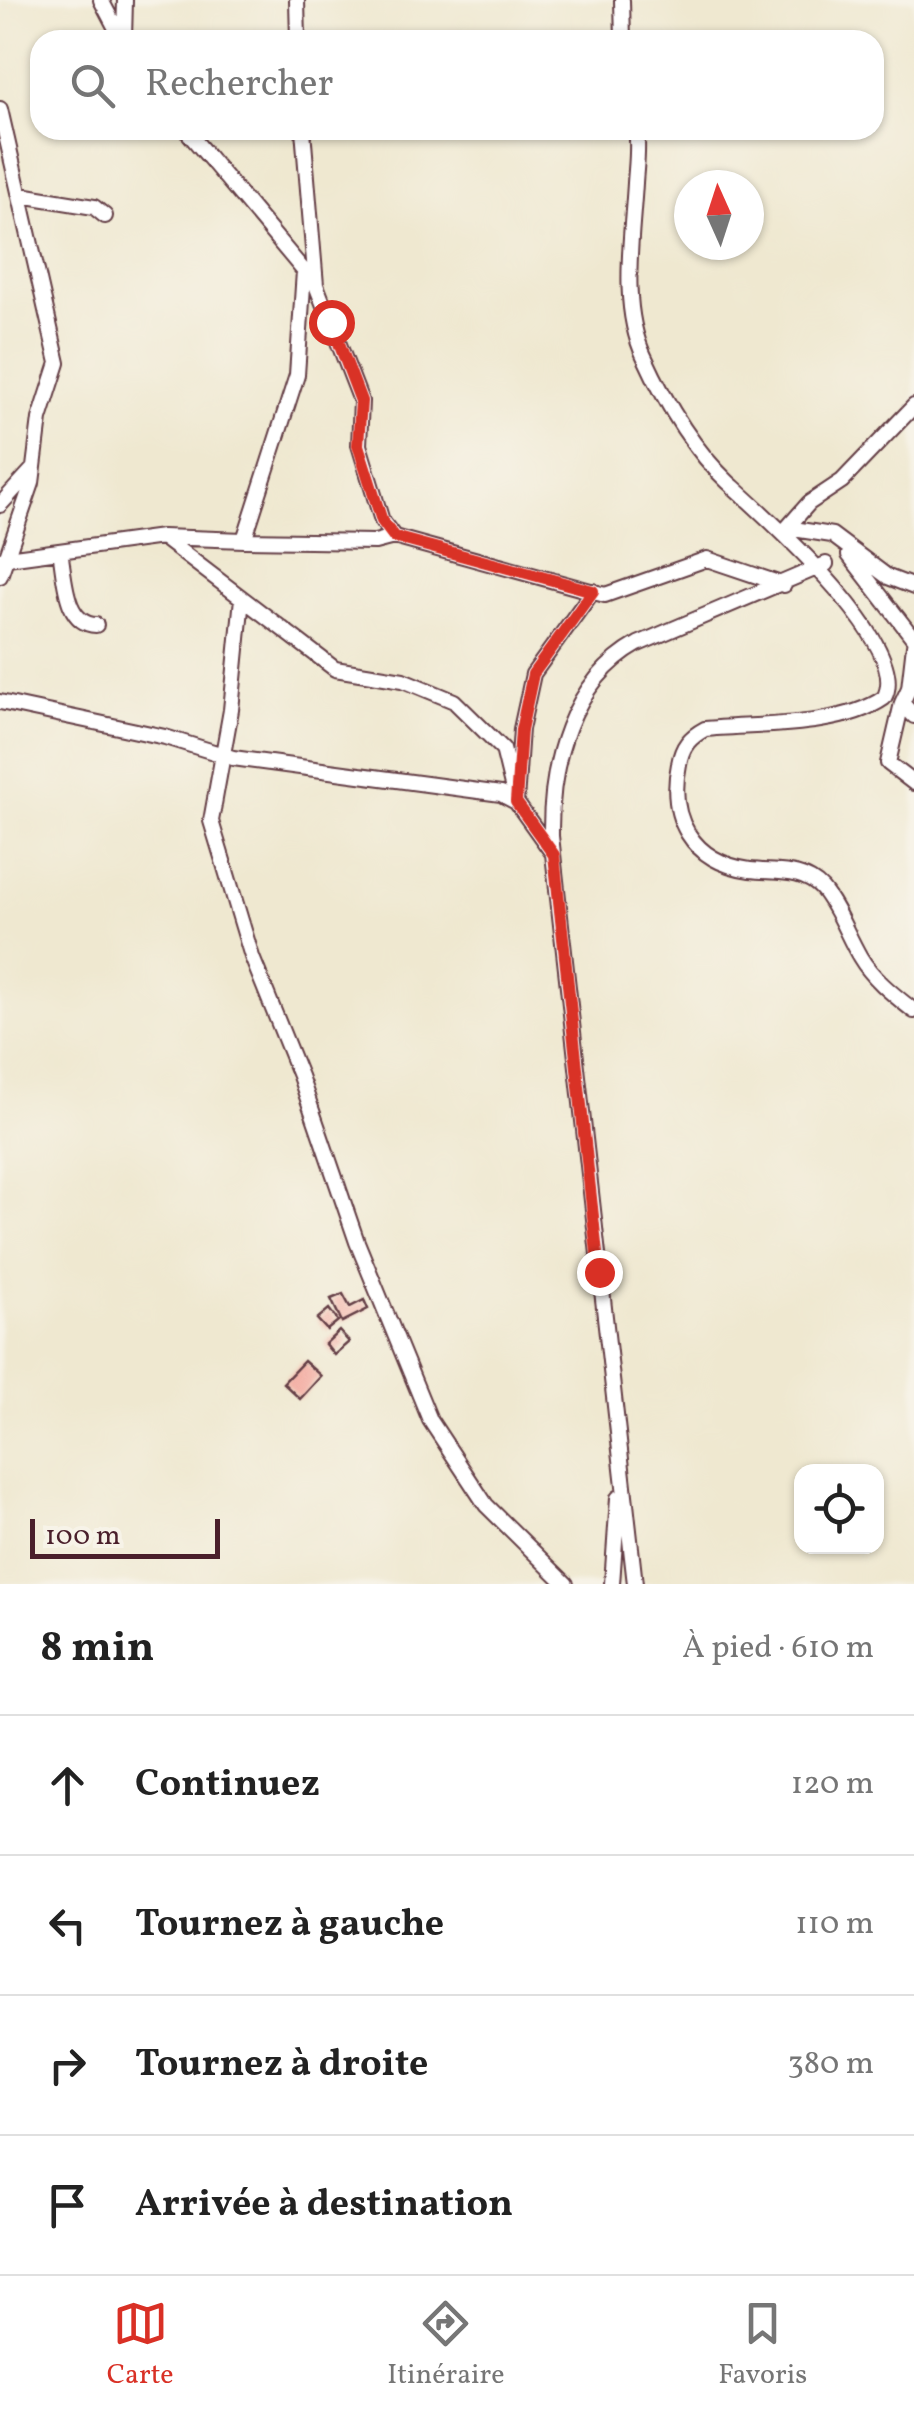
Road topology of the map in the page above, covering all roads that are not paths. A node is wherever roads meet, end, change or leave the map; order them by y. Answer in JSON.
{"nodes":[{"id":1,"x":101,"y":0,"type":"edge"},
{"id":2,"x":125,"y":0,"type":"edge"},
{"id":3,"x":298,"y":0,"type":"edge"},
{"id":4,"x":622,"y":0,"type":"edge"},
{"id":5,"x":118,"y":30,"type":"edge"},
{"id":6,"x":124,"y":30,"type":"edge"},
{"id":7,"x":298,"y":30,"type":"edge"},
{"id":8,"x":623,"y":30,"type":"edge"},
{"id":9,"x":0,"y":109,"type":"edge"},
{"id":10,"x":194,"y":140,"type":"edge"},
{"id":11,"x":304,"y":140,"type":"edge"},
{"id":12,"x":636,"y":140,"type":"edge"},
{"id":13,"x":21,"y":195,"type":"junction"},
{"id":14,"x":105,"y":216,"type":"dead end"},
{"id":15,"x":304,"y":272,"type":"junction"},
{"id":16,"x":316,"y":285,"type":"junction"},
{"id":17,"x":914,"y":406,"type":"edge"},
{"id":18,"x":34,"y":467,"type":"junction"},
{"id":19,"x":0,"y":506,"type":"edge"},
{"id":20,"x":787,"y":528,"type":"junction"},
{"id":21,"x":832,"y":535,"type":"junction"},
{"id":22,"x":162,"y":537,"type":"junction"},
{"id":23,"x":394,"y":537,"type":"junction"},
{"id":24,"x":244,"y":540,"type":"junction"},
{"id":25,"x":60,"y":550,"type":"junction"},
{"id":26,"x":2,"y":559,"type":"edge"},
{"id":27,"x":826,"y":564,"type":"junction"},
{"id":28,"x":0,"y":576,"type":"edge"},
{"id":29,"x":784,"y":585,"type":"junction"},
{"id":30,"x":914,"y":587,"type":"edge"},
{"id":31,"x":593,"y":591,"type":"junction"},
{"id":32,"x":242,"y":598,"type":"junction"},
{"id":33,"x":96,"y":625,"type":"dead end"},
{"id":34,"x":914,"y":642,"type":"edge"},
{"id":35,"x":0,"y":702,"type":"edge"},
{"id":36,"x":902,"y":702,"type":"junction"},
{"id":37,"x":914,"y":716,"type":"edge"},
{"id":38,"x":222,"y":754,"type":"junction"},
{"id":39,"x":914,"y":783,"type":"edge"},
{"id":40,"x":516,"y":802,"type":"junction"},
{"id":41,"x":554,"y":855,"type":"junction"},
{"id":42,"x":914,"y":1011,"type":"edge"},
{"id":43,"x":620,"y":1462,"type":"junction"},
{"id":44,"x":566,"y":1584,"type":"edge"},
{"id":45,"x":612,"y":1584,"type":"edge"},
{"id":46,"x":635,"y":1584,"type":"edge"}],
"edges":[{"from":1,"to":5,"type":"street"},
{"from":2,"to":6,"type":"street"},
{"from":3,"to":7,"type":"street"},
{"from":4,"to":8,"type":"street"},
{"from":9,"to":13,"type":"street"},
{"from":10,"to":15,"type":"street"},
{"from":11,"to":16,"type":"street"},
{"from":12,"to":20,"type":"street"},
{"from":13,"to":14,"type":"street"},
{"from":13,"to":18,"type":"street"},
{"from":15,"to":16,"type":"street"},
{"from":15,"to":24,"type":"street"},
{"from":16,"to":23,"type":"street"},
{"from":17,"to":20,"type":"street"},
{"from":18,"to":19,"type":"street"},
{"from":18,"to":26,"type":"street"},
{"from":20,"to":21,"type":"street"},
{"from":20,"to":27,"type":"street"},
{"from":21,"to":30,"type":"street"},
{"from":21,"to":34,"type":"street"},
{"from":22,"to":24,"type":"street"},
{"from":22,"to":25,"type":"street"},
{"from":22,"to":32,"type":"street"},
{"from":23,"to":24,"type":"street"},
{"from":23,"to":31,"type":"street"},
{"from":25,"to":26,"type":"street"},
{"from":25,"to":33,"type":"street"},
{"from":26,"to":28,"type":"street"},
{"from":27,"to":29,"type":"street"},
{"from":27,"to":42,"type":"street"},
{"from":29,"to":31,"type":"street"},
{"from":29,"to":41,"type":"street"},
{"from":31,"to":40,"type":"street"},
{"from":32,"to":38,"type":"street"},
{"from":32,"to":40,"type":"street"},
{"from":34,"to":36,"type":"street"},
{"from":35,"to":38,"type":"street"},
{"from":36,"to":37,"type":"street"},
{"from":36,"to":39,"type":"street"},
{"from":38,"to":40,"type":"street"},
{"from":38,"to":44,"type":"street"},
{"from":40,"to":41,"type":"street"},
{"from":41,"to":43,"type":"street"},
{"from":43,"to":45,"type":"street"},
{"from":43,"to":46,"type":"street"}]}
